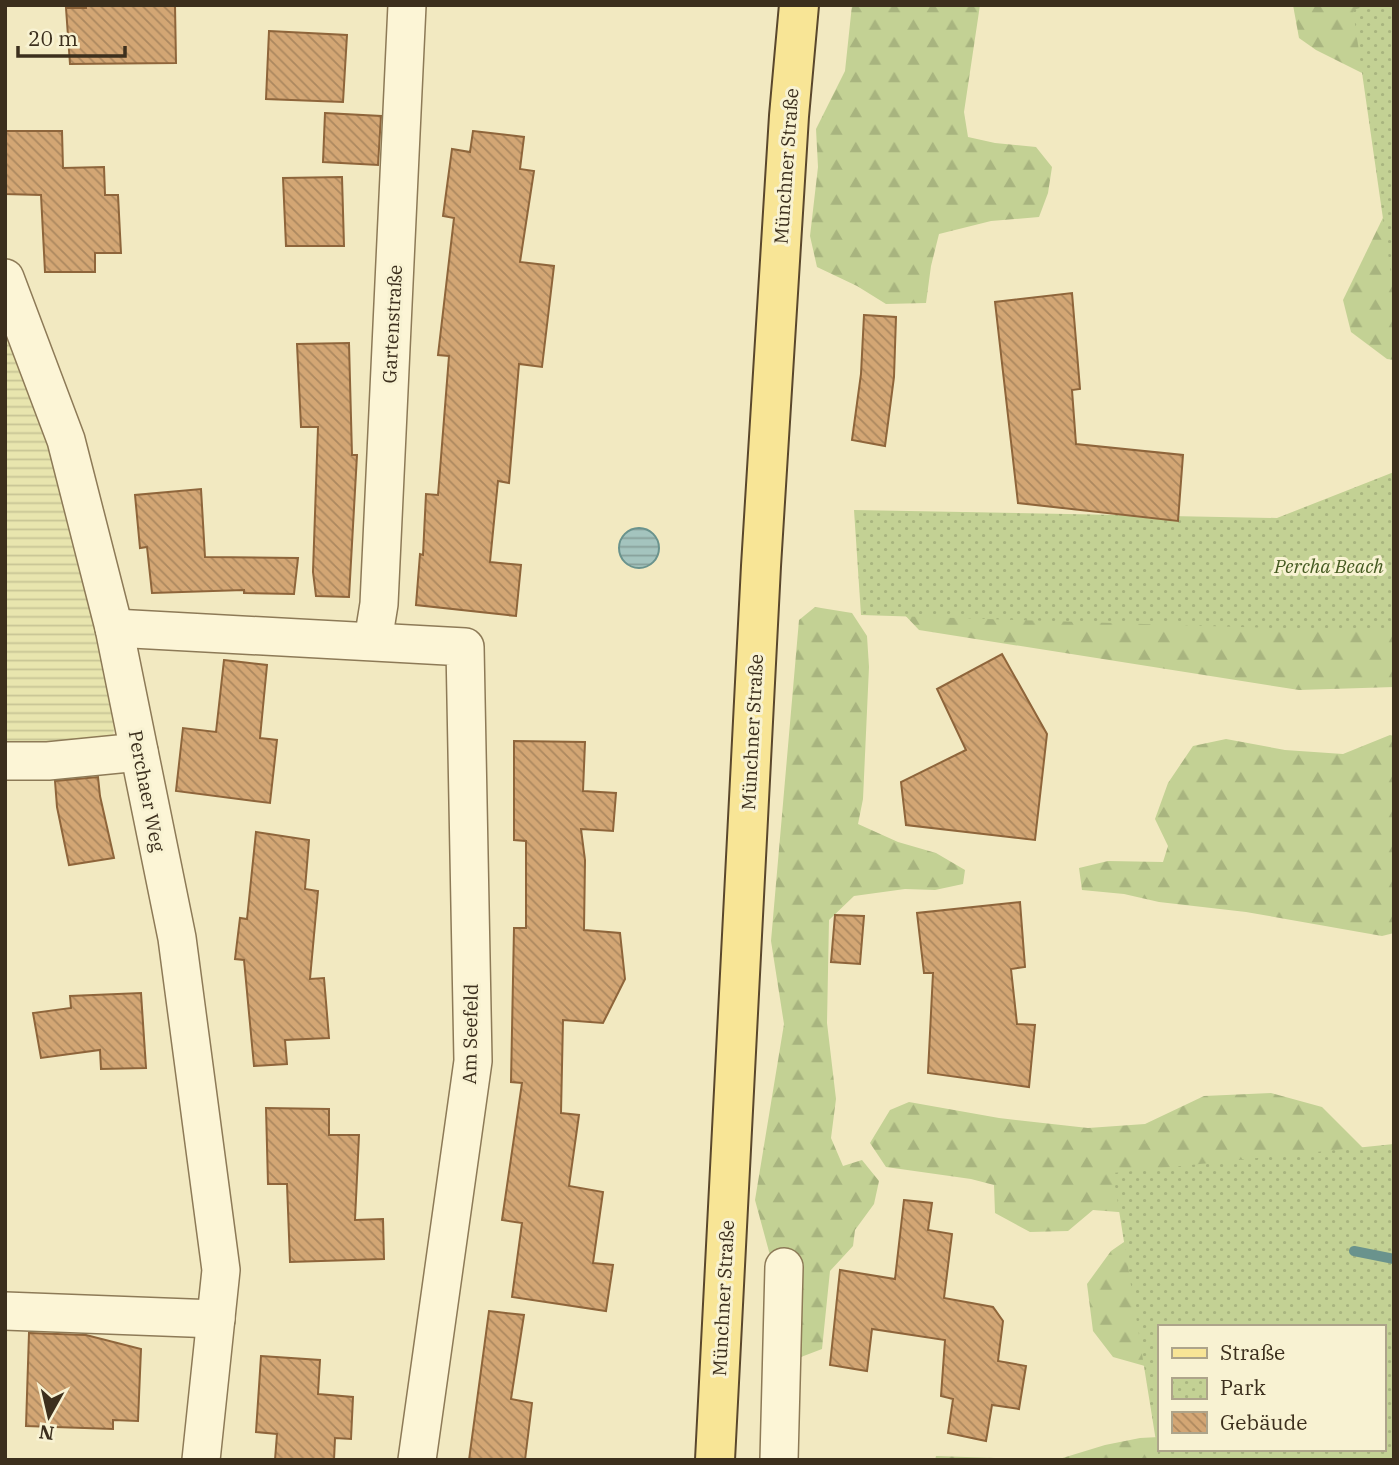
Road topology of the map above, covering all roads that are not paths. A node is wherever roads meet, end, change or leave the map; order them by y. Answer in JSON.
{"nodes":[{"id":1,"x":407,"y":5,"type":"edge"},
{"id":2,"x":799,"y":5,"type":"edge"},
{"id":3,"x":5,"y":278,"type":"edge"},
{"id":4,"x":114,"y":628,"type":"junction"},
{"id":5,"x":373,"y":642,"type":"junction"},
{"id":6,"x":139,"y":752,"type":"junction"},
{"id":7,"x":5,"y":761,"type":"edge"},
{"id":8,"x":784,"y":1267,"type":"dead end"},
{"id":9,"x":5,"y":1311,"type":"edge"},
{"id":10,"x":216,"y":1319,"type":"junction"},
{"id":11,"x":201,"y":1460,"type":"edge"},
{"id":12,"x":417,"y":1460,"type":"edge"},
{"id":13,"x":715,"y":1460,"type":"edge"},
{"id":14,"x":779,"y":1460,"type":"edge"}],
"edges":[{"from":1,"to":5,"type":"street","name":"Gartenstraße"},
{"from":2,"to":13,"type":"main road","name":"Münchner Straße"},
{"from":3,"to":4,"type":"street","name":"Perchaer Weg"},
{"from":4,"to":5,"type":"street"},
{"from":4,"to":6,"type":"street","name":"Perchaer Weg"},
{"from":5,"to":12,"type":"street","name":"Am Seefeld"},
{"from":6,"to":7,"type":"street"},
{"from":6,"to":10,"type":"street","name":"Perchaer Weg"},
{"from":8,"to":14,"type":"street"},
{"from":9,"to":10,"type":"street"},
{"from":10,"to":11,"type":"street","name":"Perchaer Weg"}]}
